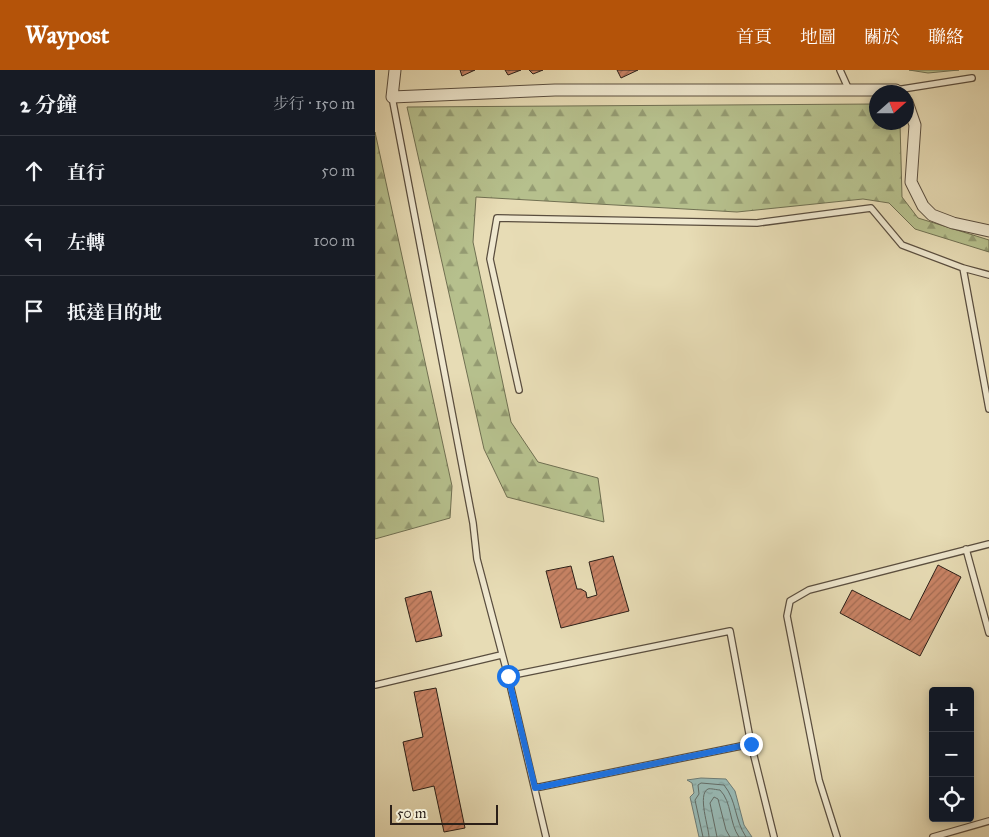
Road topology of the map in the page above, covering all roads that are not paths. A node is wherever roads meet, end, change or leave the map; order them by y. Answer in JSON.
{"nodes":[{"id":1,"x":395,"y":70,"type":"edge"},
{"id":2,"x":840,"y":70,"type":"edge"},
{"id":3,"x":972,"y":78,"type":"dead end"},
{"id":4,"x":914,"y":88,"type":"edge"},
{"id":5,"x":849,"y":90,"type":"junction"},
{"id":6,"x":869,"y":90,"type":"edge"},
{"id":7,"x":392,"y":97,"type":"junction"},
{"id":8,"x":914,"y":122,"type":"edge"},
{"id":9,"x":989,"y":230,"type":"edge"},
{"id":10,"x":963,"y":268,"type":"junction"},
{"id":11,"x":989,"y":275,"type":"edge"},
{"id":12,"x":519,"y":390,"type":"dead end"},
{"id":13,"x":989,"y":409,"type":"edge"},
{"id":14,"x":989,"y":544,"type":"edge"},
{"id":15,"x":966,"y":549,"type":"junction"},
{"id":16,"x":989,"y":633,"type":"edge"},
{"id":17,"x":501,"y":655,"type":"junction"},
{"id":18,"x":508,"y":676,"type":"junction"},
{"id":19,"x":375,"y":684,"type":"edge"},
{"id":20,"x":751,"y":744,"type":"junction"},
{"id":21,"x":535,"y":788,"type":"junction"},
{"id":22,"x":989,"y":821,"type":"edge"},
{"id":23,"x":546,"y":837,"type":"edge"},
{"id":24,"x":774,"y":837,"type":"edge"},
{"id":25,"x":837,"y":837,"type":"edge"},
{"id":26,"x":933,"y":837,"type":"edge"}],
"edges":[{"from":1,"to":7,"type":"street"},
{"from":2,"to":5,"type":"lane"},
{"from":3,"to":4,"type":"lane"},
{"from":5,"to":6,"type":"street"},
{"from":5,"to":7,"type":"street"},
{"from":7,"to":17,"type":"lane"},
{"from":8,"to":9,"type":"street"},
{"from":10,"to":11,"type":"lane"},
{"from":10,"to":12,"type":"lane"},
{"from":10,"to":13,"type":"lane"},
{"from":14,"to":15,"type":"lane"},
{"from":15,"to":16,"type":"lane"},
{"from":15,"to":25,"type":"lane"},
{"from":17,"to":18,"type":"lane"},
{"from":17,"to":19,"type":"lane"},
{"from":18,"to":20,"type":"lane"},
{"from":18,"to":21,"type":"lane"},
{"from":20,"to":21,"type":"lane"},
{"from":20,"to":24,"type":"lane"},
{"from":21,"to":23,"type":"lane"},
{"from":22,"to":26,"type":"lane"}]}
